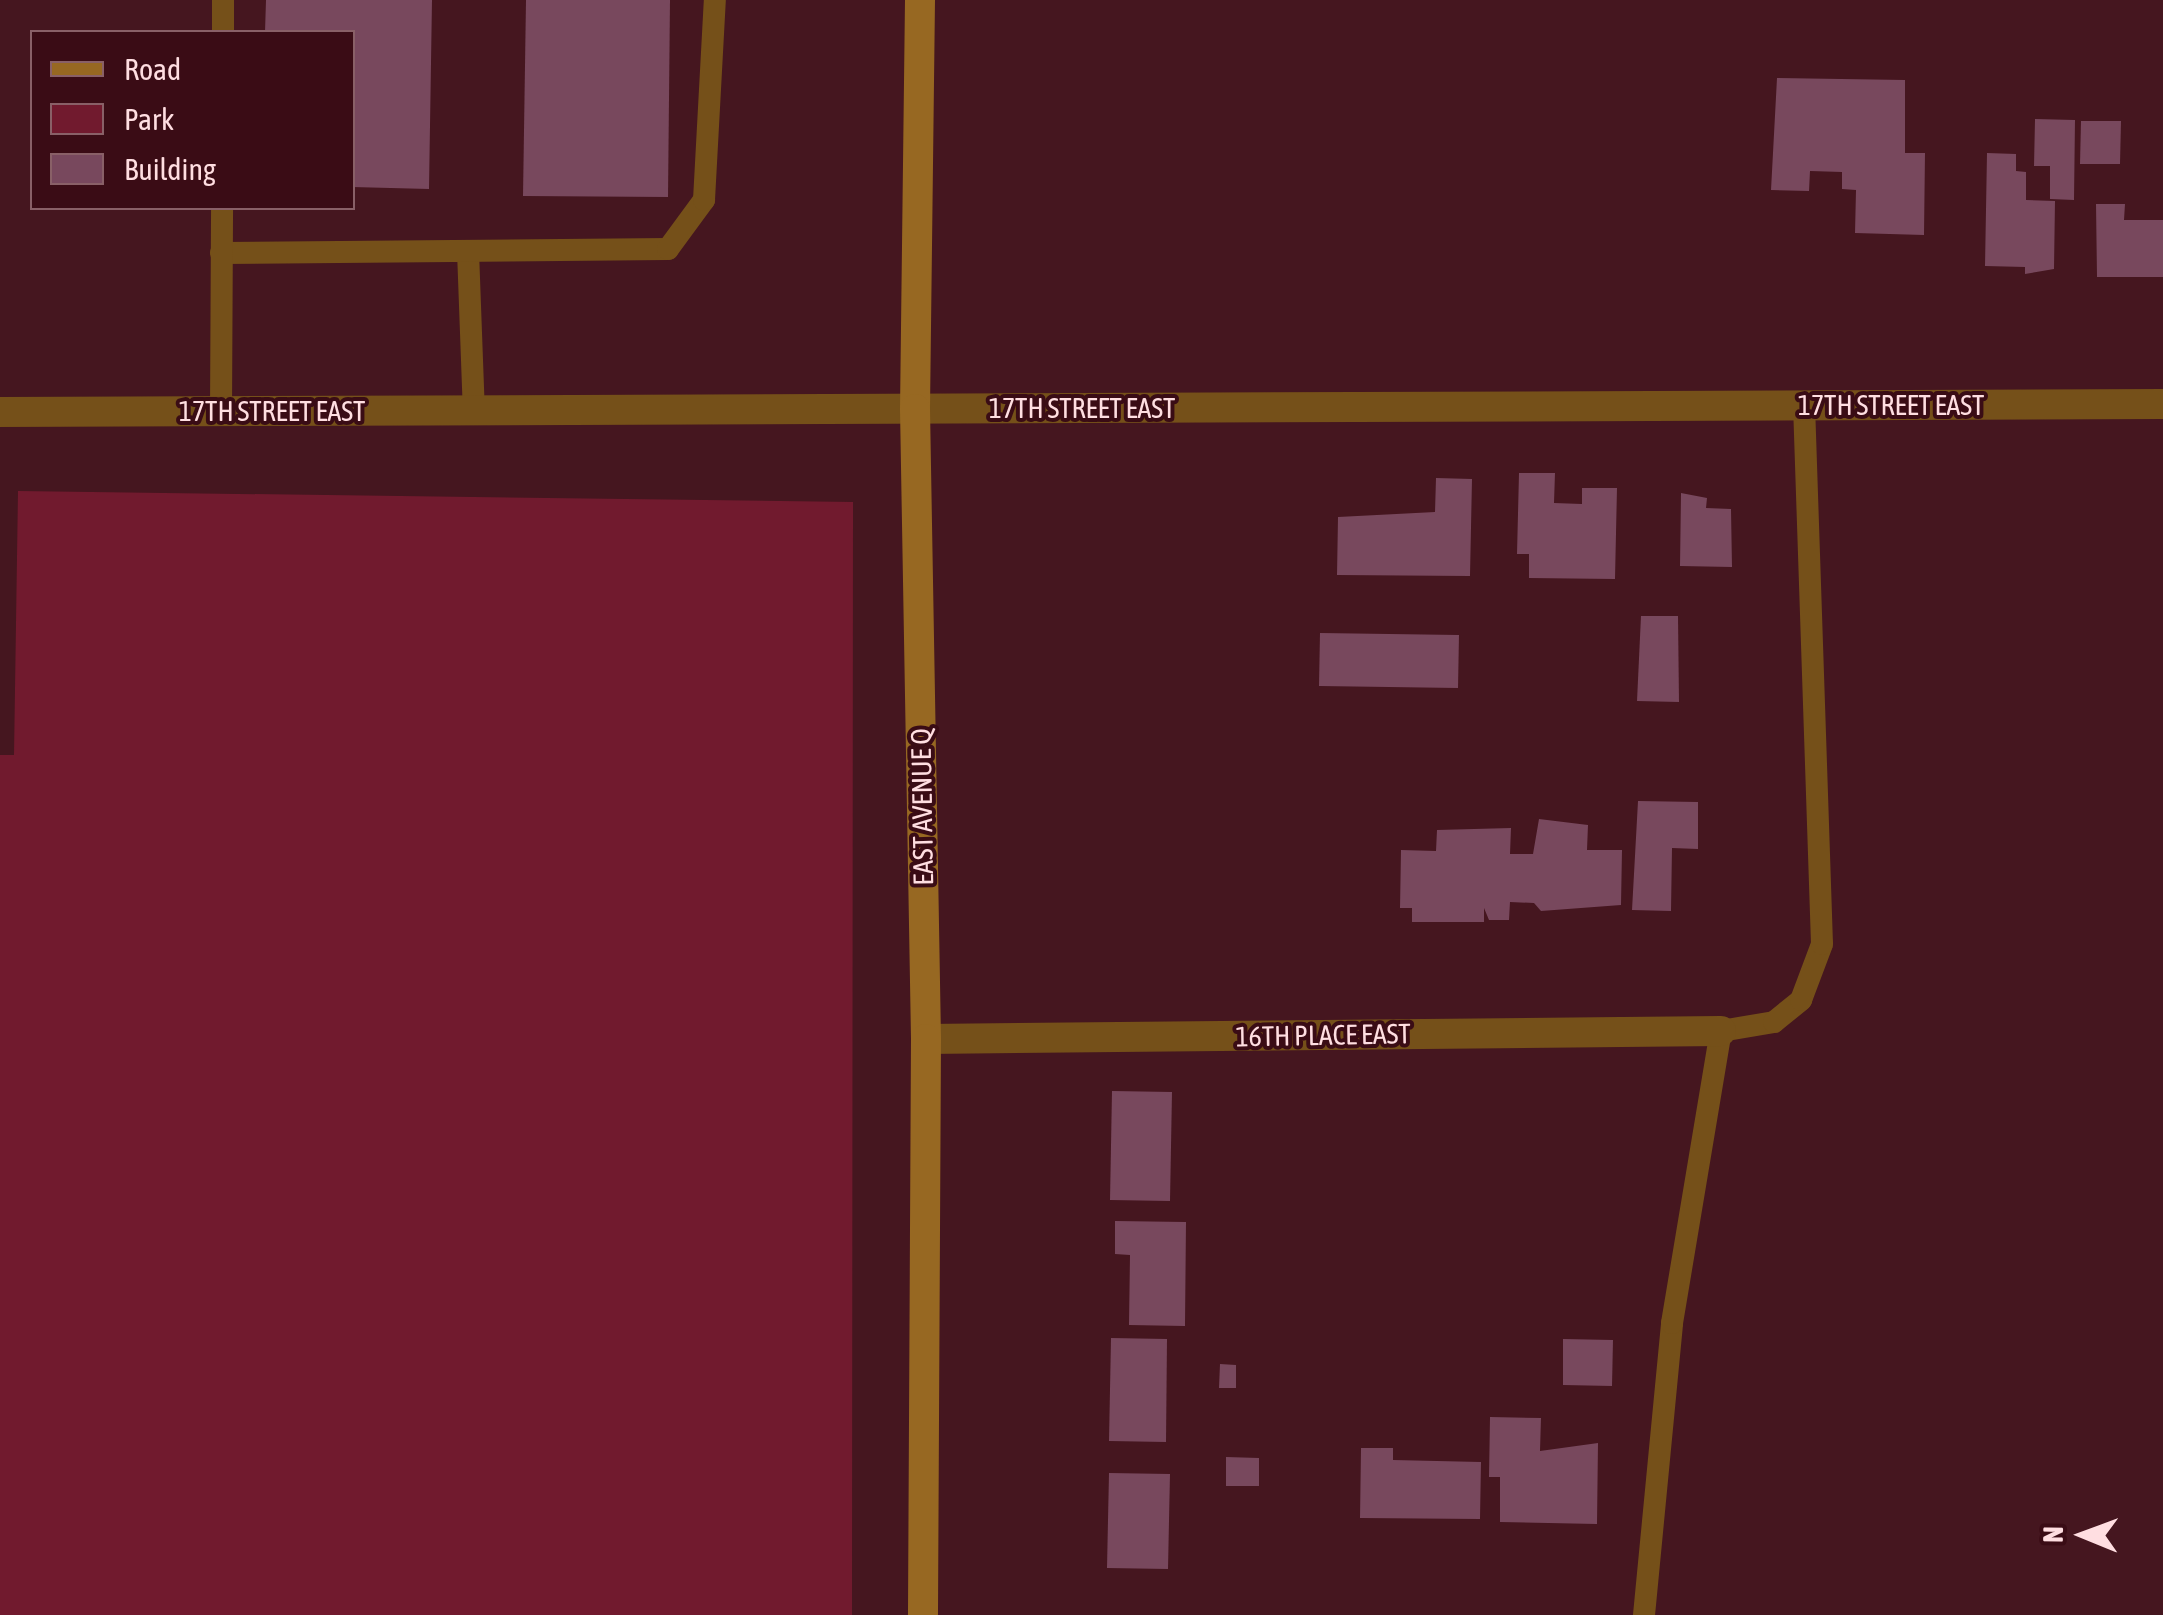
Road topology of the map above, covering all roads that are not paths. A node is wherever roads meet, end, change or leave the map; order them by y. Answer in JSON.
{"nodes":[{"id":1,"x":223,"y":0,"type":"edge"},
{"id":2,"x":715,"y":0,"type":"edge"},
{"id":3,"x":920,"y":0,"type":"edge"},
{"id":4,"x":223,"y":30,"type":"edge"},
{"id":5,"x":222,"y":210,"type":"edge"},
{"id":6,"x":468,"y":251,"type":"junction"},
{"id":7,"x":221,"y":253,"type":"junction"},
{"id":8,"x":2163,"y":404,"type":"edge"},
{"id":9,"x":1804,"y":405,"type":"junction"},
{"id":10,"x":915,"y":409,"type":"junction"},
{"id":11,"x":221,"y":411,"type":"junction"},
{"id":12,"x":474,"y":411,"type":"junction"},
{"id":13,"x":0,"y":412,"type":"edge"},
{"id":14,"x":1721,"y":1032,"type":"junction"},
{"id":15,"x":926,"y":1038,"type":"junction"},
{"id":16,"x":923,"y":1615,"type":"edge"},
{"id":17,"x":1644,"y":1615,"type":"edge"}],
"edges":[{"from":1,"to":4,"type":"lane"},
{"from":2,"to":6,"type":"lane"},
{"from":3,"to":10,"type":"main road","name":"EAST AVENUE Q"},
{"from":5,"to":7,"type":"lane"},
{"from":6,"to":7,"type":"lane"},
{"from":6,"to":12,"type":"lane"},
{"from":7,"to":11,"type":"lane"},
{"from":8,"to":9,"type":"street","name":"17TH STREET EAST"},
{"from":9,"to":10,"type":"street","name":"17TH STREET EAST"},
{"from":9,"to":14,"type":"lane"},
{"from":10,"to":12,"type":"street","name":"17TH STREET EAST"},
{"from":10,"to":15,"type":"main road","name":"EAST AVENUE Q"},
{"from":11,"to":12,"type":"street","name":"17TH STREET EAST"},
{"from":11,"to":13,"type":"street","name":"17TH STREET EAST"},
{"from":14,"to":15,"type":"street","name":"16TH PLACE EAST"},
{"from":14,"to":17,"type":"lane"},
{"from":15,"to":16,"type":"main road","name":"EAST AVENUE Q"}]}
